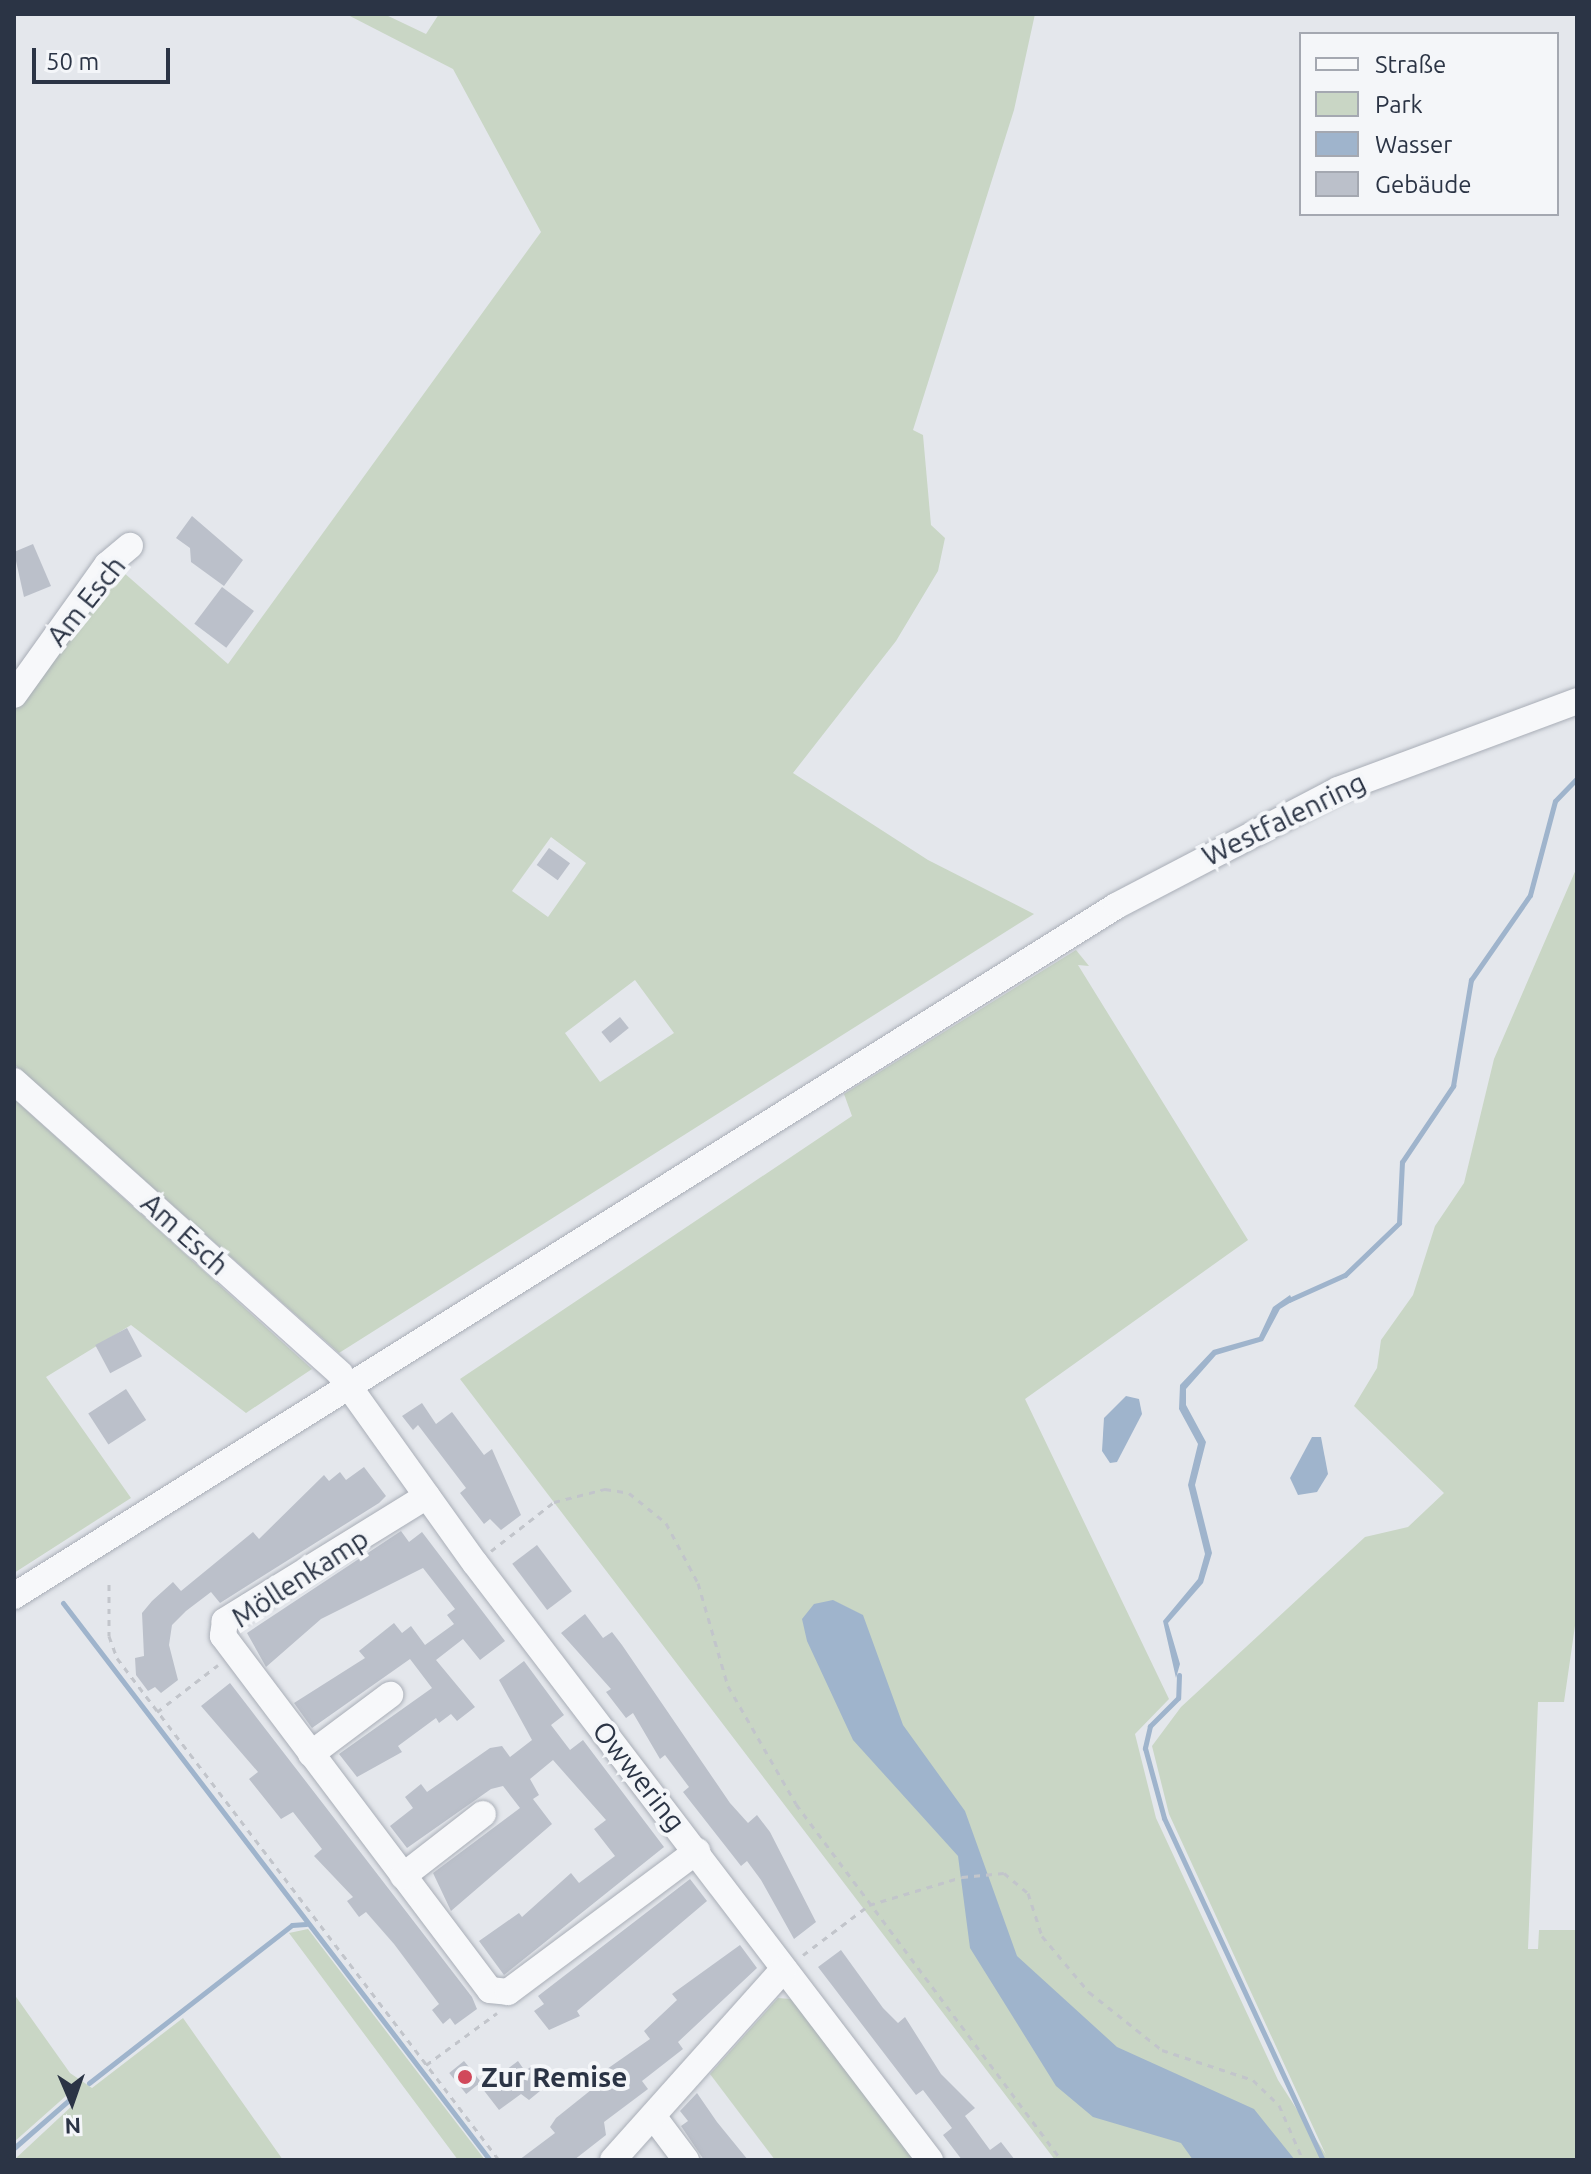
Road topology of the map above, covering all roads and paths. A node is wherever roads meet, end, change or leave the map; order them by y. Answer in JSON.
{"nodes":[{"id":1,"x":130,"y":546,"type":"dead end"},
{"id":2,"x":14,"y":695,"type":"edge"},
{"id":3,"x":1577,"y":701,"type":"edge"},
{"id":4,"x":14,"y":1081,"type":"edge"},
{"id":5,"x":351,"y":1391,"type":"junction"},
{"id":6,"x":427,"y":1496,"type":"junction"},
{"id":7,"x":475,"y":1563,"type":"junction"},
{"id":8,"x":109,"y":1584,"type":"dead end"},
{"id":9,"x":14,"y":1596,"type":"edge"},
{"id":10,"x":235,"y":1653,"type":"junction"},
{"id":11,"x":390,"y":1695,"type":"dead end"},
{"id":12,"x":157,"y":1712,"type":"junction"},
{"id":13,"x":311,"y":1754,"type":"junction"},
{"id":14,"x":483,"y":1814,"type":"dead end"},
{"id":15,"x":697,"y":1851,"type":"junction"},
{"id":16,"x":403,"y":1876,"type":"junction"},
{"id":17,"x":869,"y":1905,"type":"junction"},
{"id":18,"x":784,"y":1969,"type":"junction"},
{"id":19,"x":508,"y":1992,"type":"junction"},
{"id":20,"x":426,"y":2065,"type":"junction"},
{"id":21,"x":653,"y":2116,"type":"junction"},
{"id":22,"x":628,"y":2154,"type":"edge"},
{"id":23,"x":499,"y":2160,"type":"edge"},
{"id":24,"x":686,"y":2160,"type":"edge"},
{"id":25,"x":930,"y":2160,"type":"edge"},
{"id":26,"x":1061,"y":2160,"type":"edge"},
{"id":27,"x":1106,"y":2160,"type":"edge"},
{"id":28,"x":1139,"y":2160,"type":"edge"},
{"id":29,"x":1303,"y":2160,"type":"edge"}],
"edges":[{"from":1,"to":2,"type":"street","name":"Am Esch"},
{"from":3,"to":5,"type":"street","name":"Westfalenring"},
{"from":4,"to":5,"type":"street","name":"Am Esch"},
{"from":5,"to":6,"type":"street","name":"Owwering"},
{"from":5,"to":9,"type":"street","name":"Westfalenring"},
{"from":6,"to":7,"type":"street","name":"Owwering"},
{"from":6,"to":10,"type":"street","name":"Möllenkamp"},
{"from":7,"to":15,"type":"street","name":"Owwering"},
{"from":7,"to":17,"type":"path"},
{"from":8,"to":12,"type":"path"},
{"from":10,"to":12,"type":"path"},
{"from":10,"to":13,"type":"street","name":"Möllenkamp"},
{"from":11,"to":13,"type":"street"},
{"from":12,"to":20,"type":"path"},
{"from":13,"to":16,"type":"street","name":"Möllenkamp"},
{"from":14,"to":16,"type":"street"},
{"from":15,"to":18,"type":"street","name":"Owwering"},
{"from":15,"to":19,"type":"street"},
{"from":16,"to":19,"type":"street","name":"Möllenkamp"},
{"from":17,"to":18,"type":"path"},
{"from":17,"to":26,"type":"path"},
{"from":17,"to":29,"type":"path"},
{"from":18,"to":21,"type":"street"},
{"from":18,"to":25,"type":"street","name":"Owwering"},
{"from":19,"to":20,"type":"path"},
{"from":20,"to":23,"type":"path"},
{"from":21,"to":22,"type":"street"},
{"from":21,"to":24,"type":"street"},
{"from":27,"to":28,"type":"path"}]}
